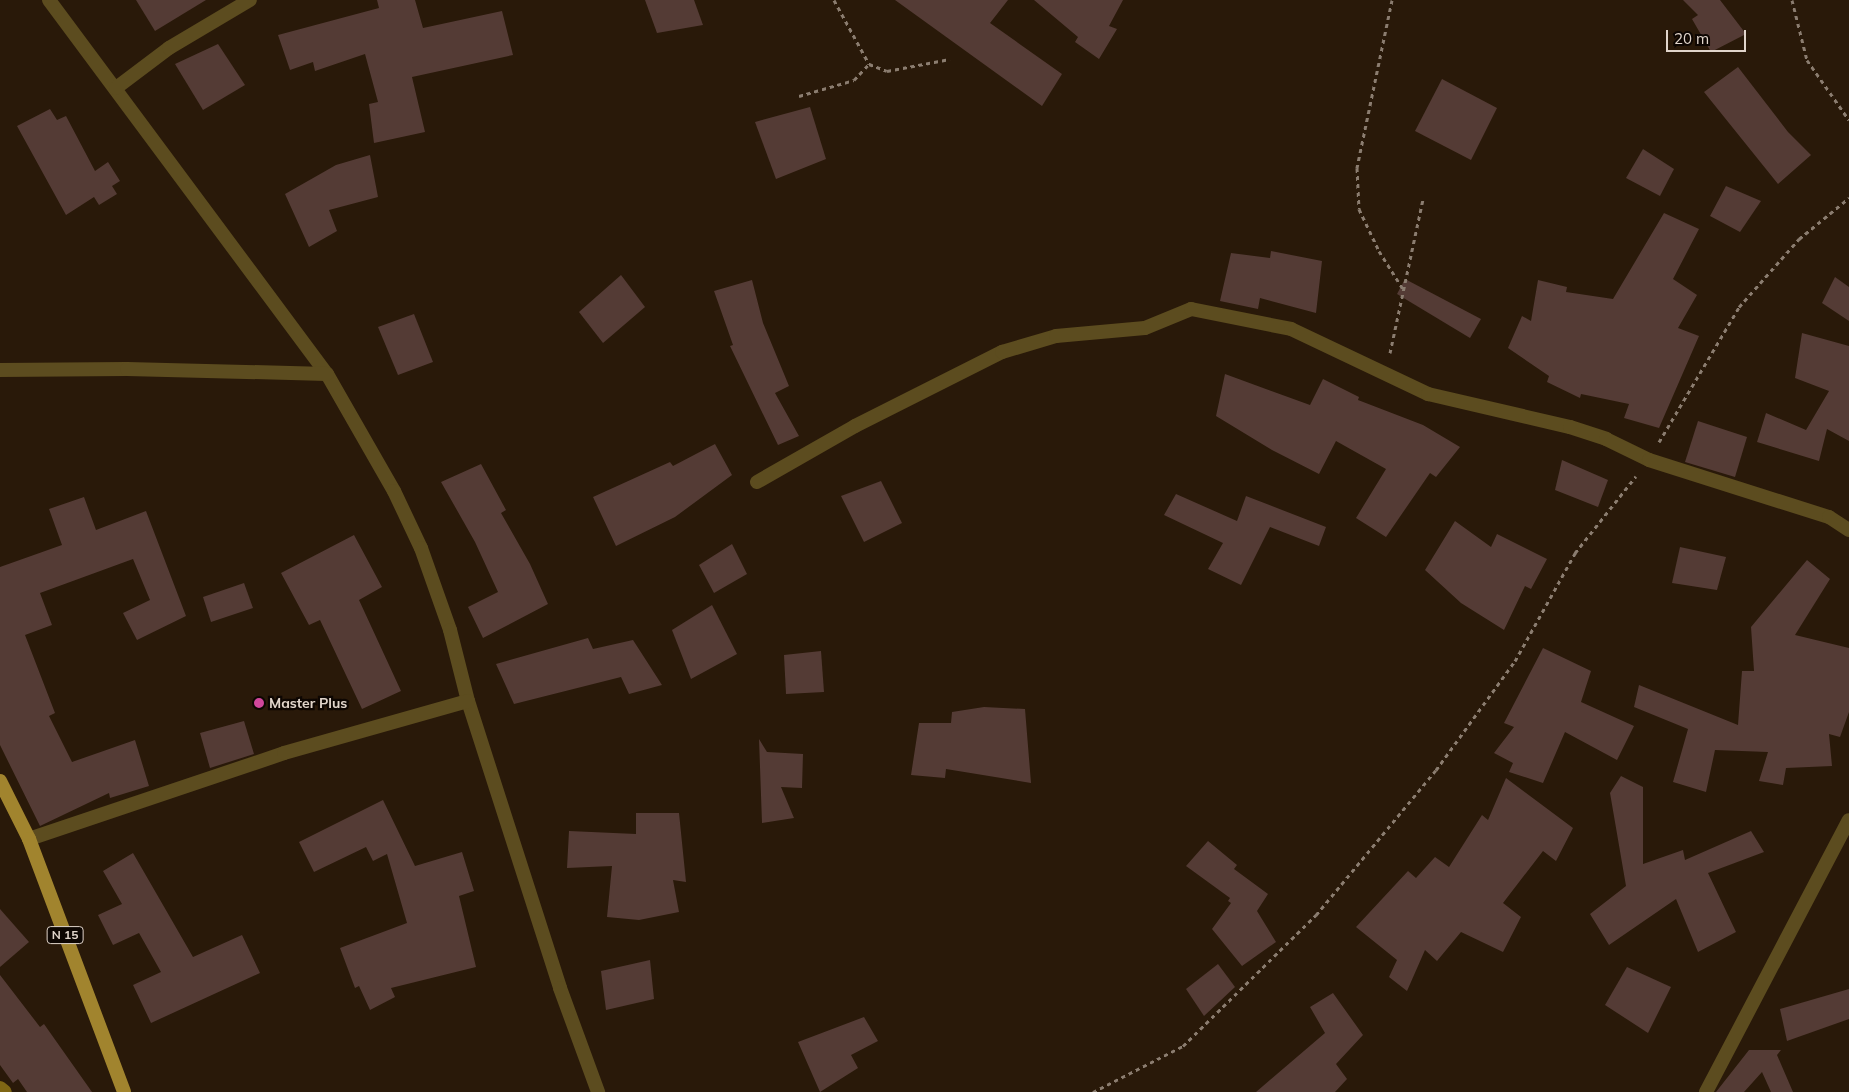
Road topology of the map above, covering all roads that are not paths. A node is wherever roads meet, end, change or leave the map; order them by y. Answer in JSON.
{"nodes":[{"id":1,"x":49,"y":0,"type":"edge"},
{"id":2,"x":250,"y":0,"type":"edge"},
{"id":3,"x":116,"y":88,"type":"junction"},
{"id":4,"x":0,"y":370,"type":"edge"},
{"id":5,"x":327,"y":374,"type":"junction"},
{"id":6,"x":757,"y":482,"type":"dead end"},
{"id":7,"x":1849,"y":530,"type":"edge"},
{"id":8,"x":468,"y":701,"type":"junction"},
{"id":9,"x":0,"y":783,"type":"edge"},
{"id":10,"x":1849,"y":820,"type":"edge"},
{"id":11,"x":29,"y":839,"type":"junction"},
{"id":12,"x":0,"y":1088,"type":"edge"},
{"id":13,"x":5,"y":1092,"type":"edge"},
{"id":14,"x":124,"y":1092,"type":"edge"},
{"id":15,"x":598,"y":1092,"type":"edge"},
{"id":16,"x":1706,"y":1092,"type":"edge"}],
"edges":[{"from":1,"to":3,"type":"street"},
{"from":2,"to":3,"type":"street"},
{"from":3,"to":5,"type":"street"},
{"from":4,"to":5,"type":"street"},
{"from":5,"to":8,"type":"street"},
{"from":6,"to":7,"type":"street"},
{"from":8,"to":11,"type":"street"},
{"from":8,"to":15,"type":"street"},
{"from":9,"to":11,"type":"highway","number":"N 15"},
{"from":10,"to":16,"type":"street"},
{"from":11,"to":14,"type":"highway","number":"N 15"},
{"from":12,"to":13,"type":"main road"}]}
